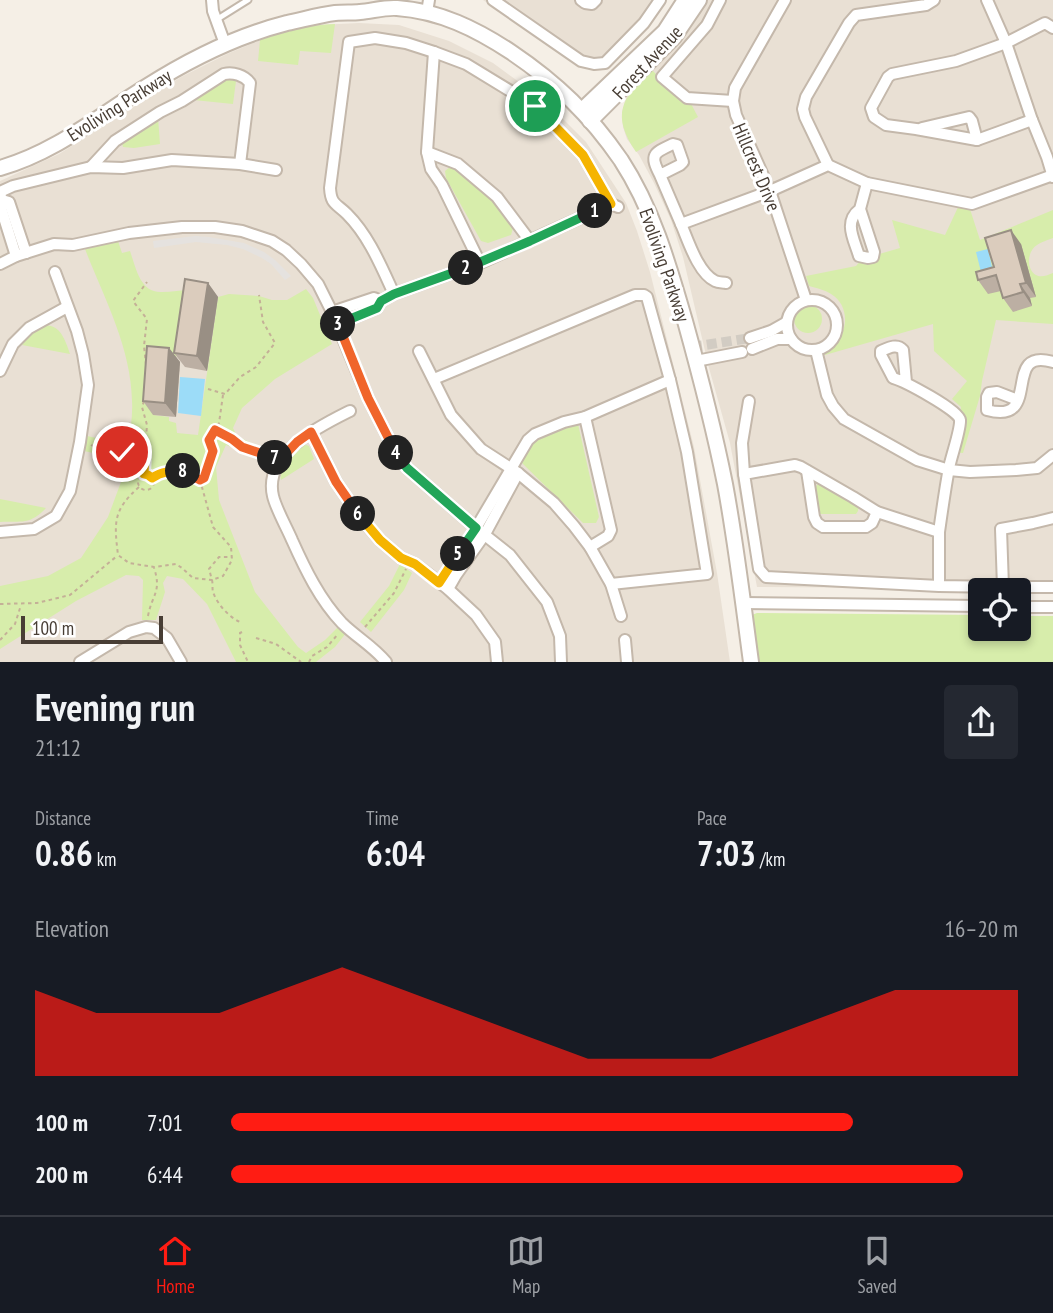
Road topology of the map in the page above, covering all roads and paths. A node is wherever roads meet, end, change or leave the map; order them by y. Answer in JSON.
{"nodes":[{"id":1,"x":212,"y":0,"type":"edge"},
{"id":2,"x":248,"y":0,"type":"edge"},
{"id":3,"x":493,"y":0,"type":"edge"},
{"id":4,"x":580,"y":0,"type":"edge"},
{"id":5,"x":596,"y":0,"type":"edge"},
{"id":6,"x":660,"y":0,"type":"edge"},
{"id":7,"x":685,"y":0,"type":"edge"},
{"id":8,"x":699,"y":0,"type":"edge"},
{"id":9,"x":720,"y":0,"type":"edge"},
{"id":10,"x":785,"y":0,"type":"edge"},
{"id":11,"x":934,"y":0,"type":"edge"},
{"id":12,"x":987,"y":0,"type":"edge"},
{"id":13,"x":406,"y":4,"type":"edge"},
{"id":14,"x":428,"y":6,"type":"edge"},
{"id":15,"x":216,"y":20,"type":"junction"},
{"id":16,"x":1053,"y":28,"type":"edge"},
{"id":17,"x":1006,"y":43,"type":"junction"},
{"id":18,"x":225,"y":44,"type":"junction"},
{"id":19,"x":434,"y":52,"type":"junction"},
{"id":20,"x":645,"y":59,"type":"junction"},
{"id":21,"x":662,"y":77,"type":"junction"},
{"id":22,"x":733,"y":101,"type":"junction"},
{"id":23,"x":586,"y":115,"type":"junction"},
{"id":24,"x":1032,"y":120,"type":"junction"},
{"id":25,"x":916,"y":129,"type":"junction"},
{"id":26,"x":977,"y":140,"type":"junction"},
{"id":27,"x":427,"y":152,"type":"junction"},
{"id":28,"x":240,"y":164,"type":"junction"},
{"id":29,"x":828,"y":165,"type":"junction"},
{"id":30,"x":91,"y":167,"type":"junction"},
{"id":31,"x":0,"y":168,"type":"edge"},
{"id":32,"x":276,"y":170,"type":"dead end"},
{"id":33,"x":660,"y":175,"type":"dead end"},
{"id":34,"x":1053,"y":175,"type":"edge"},
{"id":35,"x":867,"y":183,"type":"junction"},
{"id":36,"x":770,"y":191,"type":"junction"},
{"id":37,"x":1,"y":195,"type":"edge"},
{"id":38,"x":860,"y":209,"type":"dead end"},
{"id":39,"x":681,"y":224,"type":"junction"},
{"id":40,"x":530,"y":241,"type":"junction"},
{"id":41,"x":21,"y":255,"type":"junction"},
{"id":42,"x":480,"y":262,"type":"junction"},
{"id":43,"x":0,"y":264,"type":"edge"},
{"id":44,"x":55,"y":272,"type":"dead end"},
{"id":45,"x":147,"y":282,"type":"dead end"},
{"id":46,"x":726,"y":283,"type":"dead end"},
{"id":47,"x":394,"y":294,"type":"junction"},
{"id":48,"x":259,"y":295,"type":"dead end"},
{"id":49,"x":806,"y":300,"type":"junction"},
{"id":50,"x":381,"y":301,"type":"junction"},
{"id":51,"x":67,"y":307,"type":"junction"},
{"id":52,"x":332,"y":312,"type":"junction"},
{"id":53,"x":787,"y":322,"type":"junction"},
{"id":54,"x":338,"y":324,"type":"junction"},
{"id":55,"x":791,"y":339,"type":"junction"},
{"id":56,"x":748,"y":346,"type":"junction"},
{"id":57,"x":816,"y":350,"type":"junction"},
{"id":58,"x":419,"y":351,"type":"dead end"},
{"id":59,"x":696,"y":361,"type":"junction"},
{"id":60,"x":1053,"y":362,"type":"edge"},
{"id":61,"x":147,"y":370,"type":"edge"},
{"id":62,"x":0,"y":371,"type":"edge"},
{"id":63,"x":433,"y":379,"type":"junction"},
{"id":64,"x":670,"y":380,"type":"junction"},
{"id":65,"x":906,"y":382,"type":"dead end"},
{"id":66,"x":208,"y":389,"type":"dead end"},
{"id":67,"x":146,"y":394,"type":"edge"},
{"id":68,"x":223,"y":394,"type":"junction"},
{"id":69,"x":1018,"y":400,"type":"dead end"},
{"id":70,"x":750,"y":401,"type":"dead end"},
{"id":71,"x":350,"y":411,"type":"dead end"},
{"id":72,"x":585,"y":417,"type":"junction"},
{"id":73,"x":215,"y":430,"type":"junction"},
{"id":74,"x":311,"y":432,"type":"junction"},
{"id":75,"x":80,"y":442,"type":"junction"},
{"id":76,"x":145,"y":452,"type":"junction"},
{"id":77,"x":1053,"y":456,"type":"edge"},
{"id":78,"x":280,"y":460,"type":"junction"},
{"id":79,"x":949,"y":470,"type":"junction"},
{"id":80,"x":514,"y":471,"type":"junction"},
{"id":81,"x":807,"y":471,"type":"junction"},
{"id":82,"x":144,"y":474,"type":"junction"},
{"id":83,"x":744,"y":474,"type":"junction"},
{"id":84,"x":152,"y":478,"type":"junction"},
{"id":85,"x":200,"y":480,"type":"junction"},
{"id":86,"x":139,"y":487,"type":"junction"},
{"id":87,"x":877,"y":512,"type":"junction"},
{"id":88,"x":1053,"y":518,"type":"edge"},
{"id":89,"x":480,"y":531,"type":"junction"},
{"id":90,"x":0,"y":532,"type":"edge"},
{"id":91,"x":939,"y":532,"type":"junction"},
{"id":92,"x":590,"y":547,"type":"junction"},
{"id":93,"x":118,"y":555,"type":"junction"},
{"id":94,"x":232,"y":557,"type":"junction"},
{"id":95,"x":409,"y":561,"type":"junction"},
{"id":96,"x":154,"y":567,"type":"junction"},
{"id":97,"x":1003,"y":578,"type":"edge"},
{"id":98,"x":212,"y":580,"type":"junction"},
{"id":99,"x":611,"y":584,"type":"junction"},
{"id":100,"x":444,"y":586,"type":"junction"},
{"id":101,"x":939,"y":586,"type":"junction"},
{"id":102,"x":968,"y":586,"type":"edge"},
{"id":103,"x":1031,"y":587,"type":"edge"},
{"id":104,"x":1053,"y":587,"type":"edge"},
{"id":105,"x":743,"y":603,"type":"junction"},
{"id":106,"x":0,"y":604,"type":"edge"},
{"id":107,"x":21,"y":604,"type":"junction"},
{"id":108,"x":968,"y":606,"type":"edge"},
{"id":109,"x":1031,"y":607,"type":"edge"},
{"id":110,"x":1053,"y":607,"type":"edge"},
{"id":111,"x":621,"y":616,"type":"dead end"},
{"id":112,"x":240,"y":622,"type":"dead end"},
{"id":113,"x":346,"y":626,"type":"junction"},
{"id":114,"x":146,"y":627,"type":"junction"},
{"id":115,"x":242,"y":632,"type":"dead end"},
{"id":116,"x":358,"y":636,"type":"junction"},
{"id":117,"x":256,"y":638,"type":"dead end"},
{"id":118,"x":0,"y":640,"type":"edge"},
{"id":119,"x":625,"y":640,"type":"dead end"},
{"id":120,"x":80,"y":662,"type":"edge"},
{"id":121,"x":181,"y":662,"type":"edge"},
{"id":122,"x":248,"y":662,"type":"edge"},
{"id":123,"x":303,"y":662,"type":"edge"},
{"id":124,"x":309,"y":662,"type":"edge"},
{"id":125,"x":386,"y":662,"type":"edge"},
{"id":126,"x":497,"y":662,"type":"edge"},
{"id":127,"x":561,"y":662,"type":"edge"},
{"id":128,"x":627,"y":662,"type":"edge"},
{"id":129,"x":751,"y":662,"type":"edge"}],
"edges":[{"from":1,"to":15,"type":"street"},
{"from":2,"to":15,"type":"lane"},
{"from":3,"to":6,"type":"street"},
{"from":4,"to":5,"type":"street"},
{"from":7,"to":20,"type":"street","name":"Forest Avenue"},
{"from":8,"to":20,"type":"street","name":"Forest Avenue"},
{"from":9,"to":21,"type":"street"},
{"from":10,"to":22,"type":"street","name":"Hillcrest Drive"},
{"from":11,"to":29,"type":"street"},
{"from":12,"to":17,"type":"street"},
{"from":13,"to":14,"type":"street","name":"Evoliving Parkway"},
{"from":13,"to":18,"type":"street","name":"Evoliving Parkway"},
{"from":14,"to":23,"type":"street","name":"Evoliving Parkway"},
{"from":15,"to":18,"type":"street"},
{"from":16,"to":17,"type":"street"},
{"from":17,"to":24,"type":"street"},
{"from":17,"to":25,"type":"street"},
{"from":18,"to":31,"type":"street","name":"Evoliving Parkway"},
{"from":19,"to":27,"type":"street"},
{"from":19,"to":40,"type":"street"},
{"from":19,"to":47,"type":"street"},
{"from":20,"to":21,"type":"street"},
{"from":20,"to":23,"type":"street","name":"Forest Avenue"},
{"from":21,"to":22,"type":"street"},
{"from":22,"to":36,"type":"street","name":"Hillcrest Drive"},
{"from":23,"to":59,"type":"street","name":"Evoliving Parkway"},
{"from":24,"to":26,"type":"street"},
{"from":24,"to":34,"type":"street"},
{"from":25,"to":26,"type":"street"},
{"from":25,"to":26,"type":"street"},
{"from":27,"to":40,"type":"street"},
{"from":27,"to":42,"type":"street"},
{"from":28,"to":30,"type":"street"},
{"from":28,"to":30,"type":"street"},
{"from":28,"to":32,"type":"street"},
{"from":29,"to":35,"type":"street"},
{"from":29,"to":36,"type":"street"},
{"from":30,"to":37,"type":"street"},
{"from":33,"to":39,"type":"street"},
{"from":34,"to":35,"type":"street"},
{"from":35,"to":38,"type":"street"},
{"from":36,"to":39,"type":"street"},
{"from":36,"to":49,"type":"street","name":"Hillcrest Drive"},
{"from":37,"to":41,"type":"street"},
{"from":39,"to":46,"type":"street"},
{"from":40,"to":42,"type":"street"},
{"from":41,"to":43,"type":"street"},
{"from":41,"to":52,"type":"street"},
{"from":42,"to":47,"type":"street"},
{"from":44,"to":51,"type":"street"},
{"from":45,"to":61,"type":"path"},
{"from":47,"to":50,"type":"street"},
{"from":48,"to":68,"type":"path"},
{"from":49,"to":53,"type":"street"},
{"from":49,"to":57,"type":"street"},
{"from":50,"to":52,"type":"street"},
{"from":50,"to":54,"type":"street"},
{"from":51,"to":62,"type":"street"},
{"from":51,"to":75,"type":"street"},
{"from":52,"to":54,"type":"street"},
{"from":53,"to":55,"type":"street"},
{"from":53,"to":56,"type":"street"},
{"from":54,"to":89,"type":"street"},
{"from":55,"to":56,"type":"street"},
{"from":55,"to":57,"type":"street"},
{"from":56,"to":59,"type":"street"},
{"from":57,"to":79,"type":"street"},
{"from":58,"to":63,"type":"street"},
{"from":59,"to":105,"type":"street","name":"Evoliving Parkway"},
{"from":60,"to":69,"type":"street"},
{"from":63,"to":64,"type":"street"},
{"from":63,"to":80,"type":"street"},
{"from":64,"to":72,"type":"street"},
{"from":64,"to":99,"type":"street"},
{"from":65,"to":79,"type":"street"},
{"from":66,"to":68,"type":"path"},
{"from":67,"to":76,"type":"path"},
{"from":68,"to":73,"type":"path"},
{"from":70,"to":83,"type":"street"},
{"from":71,"to":74,"type":"street"},
{"from":72,"to":80,"type":"street"},
{"from":72,"to":92,"type":"street"},
{"from":73,"to":78,"type":"path"},
{"from":73,"to":85,"type":"path"},
{"from":74,"to":78,"type":"street"},
{"from":74,"to":95,"type":"street"},
{"from":75,"to":76,"type":"path"},
{"from":75,"to":90,"type":"street"},
{"from":76,"to":82,"type":"path"},
{"from":77,"to":79,"type":"street"},
{"from":78,"to":113,"type":"street"},
{"from":79,"to":91,"type":"street"},
{"from":80,"to":89,"type":"street"},
{"from":80,"to":92,"type":"street"},
{"from":81,"to":83,"type":"street"},
{"from":81,"to":87,"type":"street"},
{"from":81,"to":87,"type":"street"},
{"from":82,"to":84,"type":"path"},
{"from":82,"to":86,"type":"path"},
{"from":83,"to":101,"type":"street"},
{"from":84,"to":85,"type":"path"},
{"from":84,"to":86,"type":"path"},
{"from":85,"to":94,"type":"path"},
{"from":86,"to":93,"type":"path"},
{"from":87,"to":91,"type":"street"},
{"from":88,"to":97,"type":"street"},
{"from":89,"to":100,"type":"street"},
{"from":89,"to":127,"type":"street"},
{"from":91,"to":101,"type":"street"},
{"from":92,"to":99,"type":"street"},
{"from":93,"to":96,"type":"path"},
{"from":93,"to":107,"type":"path"},
{"from":94,"to":98,"type":"path"},
{"from":94,"to":98,"type":"path"},
{"from":95,"to":100,"type":"street"},
{"from":95,"to":116,"type":"path"},
{"from":96,"to":98,"type":"path"},
{"from":96,"to":114,"type":"path"},
{"from":98,"to":112,"type":"path"},
{"from":99,"to":111,"type":"street"},
{"from":100,"to":126,"type":"street"},
{"from":101,"to":102,"type":"street"},
{"from":103,"to":104,"type":"street"},
{"from":105,"to":108,"type":"street"},
{"from":105,"to":129,"type":"street","name":"Evoliving Parkway"},
{"from":106,"to":107,"type":"path"},
{"from":107,"to":118,"type":"path"},
{"from":109,"to":110,"type":"street"},
{"from":113,"to":116,"type":"street"},
{"from":113,"to":124,"type":"path"},
{"from":114,"to":120,"type":"street"},
{"from":114,"to":121,"type":"street"},
{"from":115,"to":122,"type":"path"},
{"from":116,"to":125,"type":"street"},
{"from":117,"to":123,"type":"path"},
{"from":119,"to":128,"type":"street"},
{"from":123,"to":124,"type":"path"}]}
